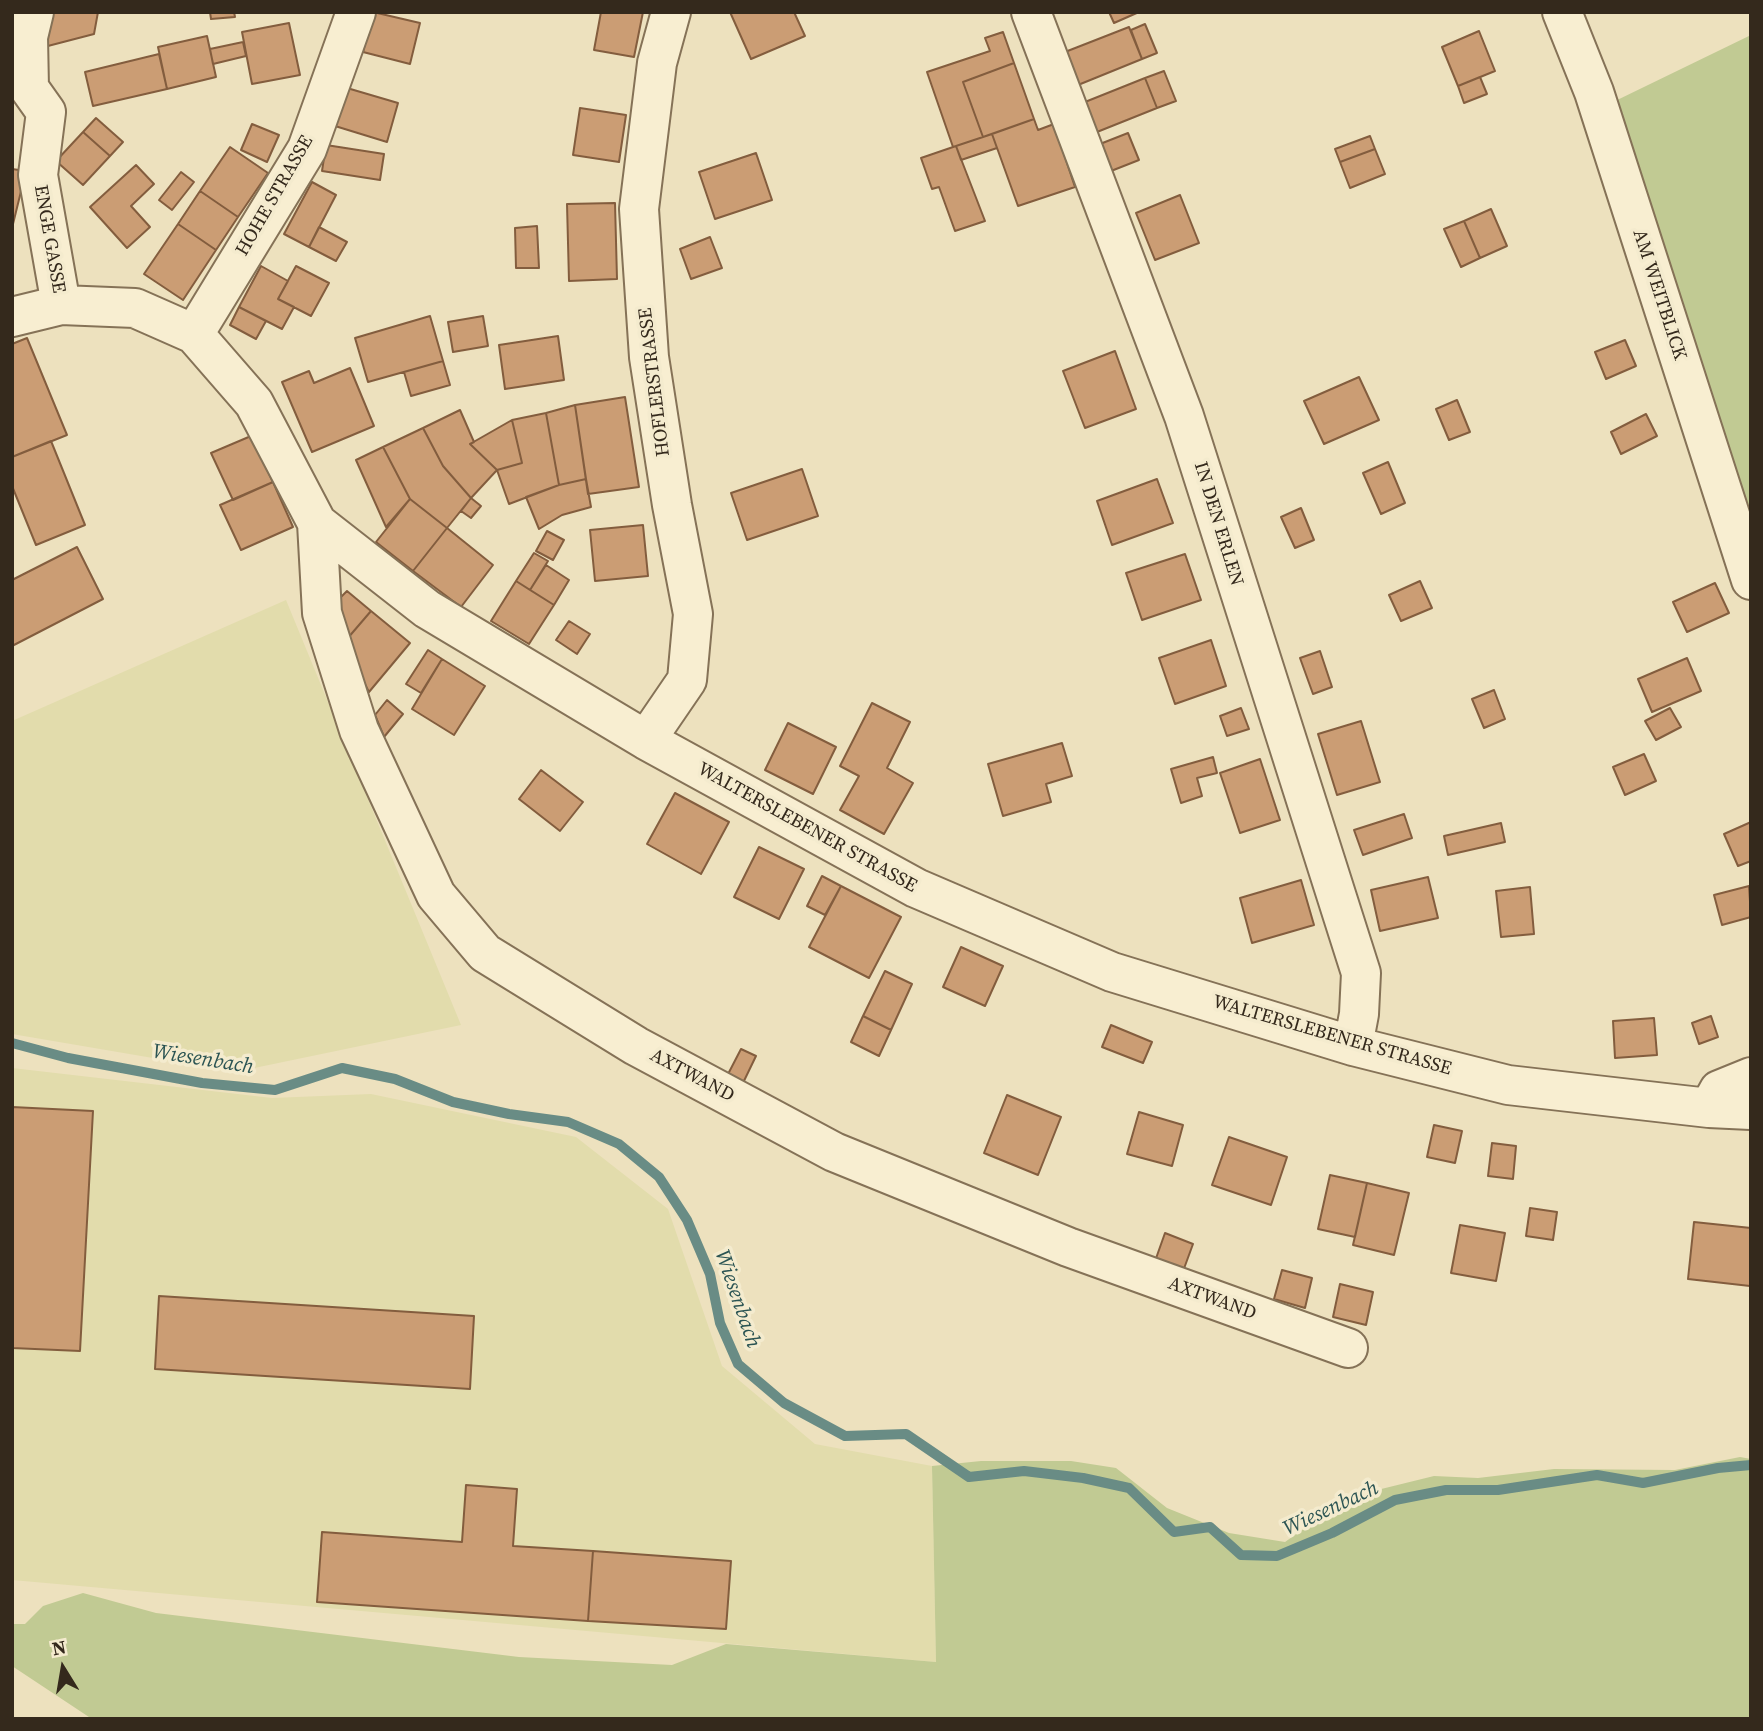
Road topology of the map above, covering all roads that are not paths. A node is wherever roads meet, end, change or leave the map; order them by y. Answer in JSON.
{"nodes":[{"id":1,"x":34,"y":12,"type":"edge"},
{"id":2,"x":356,"y":12,"type":"edge"},
{"id":3,"x":671,"y":12,"type":"edge"},
{"id":4,"x":1031,"y":12,"type":"edge"},
{"id":5,"x":1562,"y":12,"type":"edge"},
{"id":6,"x":61,"y":305,"type":"junction"},
{"id":7,"x":12,"y":317,"type":"edge"},
{"id":8,"x":194,"y":334,"type":"junction"},
{"id":9,"x":317,"y":523,"type":"junction"},
{"id":10,"x":1751,"y":580,"type":"edge"},
{"id":11,"x":646,"y":740,"type":"junction"},
{"id":12,"x":1353,"y":1046,"type":"junction"},
{"id":13,"x":1751,"y":1077,"type":"edge"},
{"id":14,"x":1709,"y":1108,"type":"junction"},
{"id":15,"x":1751,"y":1110,"type":"edge"},
{"id":16,"x":1348,"y":1348,"type":"dead end"}],
"edges":[{"from":1,"to":6,"type":"street","name":"ENGE GASSE"},
{"from":2,"to":8,"type":"street","name":"HOHE STRASSE"},
{"from":3,"to":11,"type":"street","name":"HOFLERSTRASSE"},
{"from":4,"to":12,"type":"street","name":"IN DEN ERLEN"},
{"from":5,"to":10,"type":"street","name":"AM WEITBLICK"},
{"from":6,"to":7,"type":"street","name":"WALTERSLEBENER STRASSE"},
{"from":6,"to":8,"type":"street","name":"WALTERSLEBENER STRASSE"},
{"from":8,"to":9,"type":"street","name":"WALTERSLEBENER STRASSE"},
{"from":9,"to":11,"type":"street","name":"WALTERSLEBENER STRASSE"},
{"from":9,"to":16,"type":"street","name":"AXTWAND"},
{"from":11,"to":12,"type":"street","name":"WALTERSLEBENER STRASSE"},
{"from":12,"to":14,"type":"street","name":"WALTERSLEBENER STRASSE"},
{"from":13,"to":14,"type":"street"},
{"from":14,"to":15,"type":"street","name":"WALTERSLEBENER STRASSE"}]}
